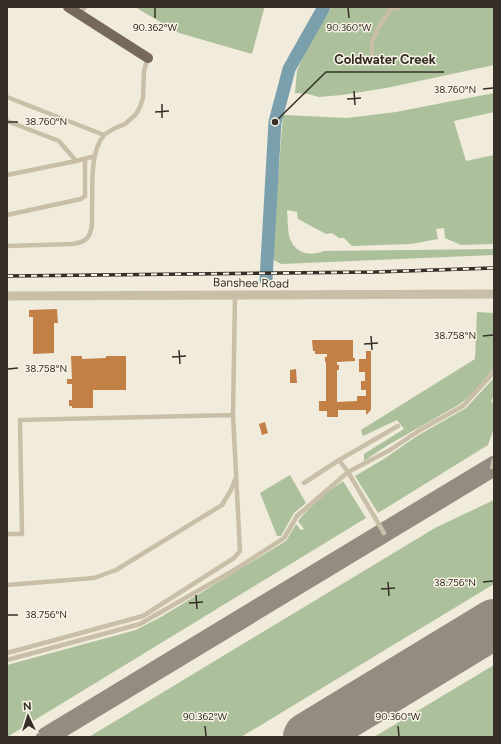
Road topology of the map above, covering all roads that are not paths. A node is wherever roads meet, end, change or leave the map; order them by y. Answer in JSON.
{"nodes":[{"id":1,"x":68,"y":7,"type":"edge"},
{"id":2,"x":399,"y":7,"type":"edge"},
{"id":3,"x":82,"y":11,"type":"edge"},
{"id":4,"x":372,"y":53,"type":"dead end"},
{"id":5,"x":148,"y":58,"type":"joint"},
{"id":6,"x":7,"y":97,"type":"edge"},
{"id":7,"x":7,"y":121,"type":"edge"},
{"id":8,"x":104,"y":135,"type":"junction"},
{"id":9,"x":95,"y":156,"type":"junction"},
{"id":10,"x":85,"y":158,"type":"junction"},
{"id":11,"x":76,"y":161,"type":"junction"},
{"id":12,"x":7,"y":175,"type":"edge"},
{"id":13,"x":7,"y":214,"type":"edge"},
{"id":14,"x":7,"y":246,"type":"edge"},
{"id":15,"x":494,"y":294,"type":"edge"},
{"id":16,"x":236,"y":295,"type":"junction"},
{"id":17,"x":7,"y":296,"type":"edge"},
{"id":18,"x":494,"y":372,"type":"edge"},
{"id":19,"x":233,"y":415,"type":"junction"},
{"id":20,"x":398,"y":426,"type":"dead end"},
{"id":21,"x":339,"y":460,"type":"junction"},
{"id":22,"x":494,"y":460,"type":"edge"},
{"id":23,"x":492,"y":467,"type":"dead end"},
{"id":24,"x":348,"y":472,"type":"junction"},
{"id":25,"x":237,"y":475,"type":"junction"},
{"id":26,"x":304,"y":483,"type":"dead end"},
{"id":27,"x":384,"y":533,"type":"dead end"},
{"id":28,"x":7,"y":534,"type":"edge"},
{"id":29,"x":7,"y":585,"type":"edge"},
{"id":30,"x":7,"y":653,"type":"edge"},
{"id":31,"x":7,"y":660,"type":"edge"}],
"edges":[{"from":1,"to":3,"type":"main road"},
{"from":2,"to":4,"type":"lane"},
{"from":3,"to":5,"type":"main road"},
{"from":5,"to":8,"type":"lane"},
{"from":6,"to":8,"type":"lane"},
{"from":7,"to":11,"type":"lane"},
{"from":8,"to":9,"type":"lane"},
{"from":9,"to":10,"type":"lane"},
{"from":9,"to":14,"type":"lane"},
{"from":10,"to":11,"type":"lane"},
{"from":10,"to":13,"type":"lane"},
{"from":11,"to":12,"type":"lane"},
{"from":15,"to":16,"type":"street","name":"Banshee Road"},
{"from":16,"to":17,"type":"street","name":"Banshee Road"},
{"from":16,"to":19,"type":"lane"},
{"from":18,"to":24,"type":"lane"},
{"from":19,"to":25,"type":"lane"},
{"from":19,"to":28,"type":"lane"},
{"from":20,"to":21,"type":"lane"},
{"from":21,"to":24,"type":"lane"},
{"from":21,"to":26,"type":"lane"},
{"from":22,"to":23,"type":"lane"},
{"from":24,"to":27,"type":"lane"},
{"from":24,"to":31,"type":"lane"},
{"from":25,"to":29,"type":"lane"},
{"from":25,"to":30,"type":"lane"}]}
